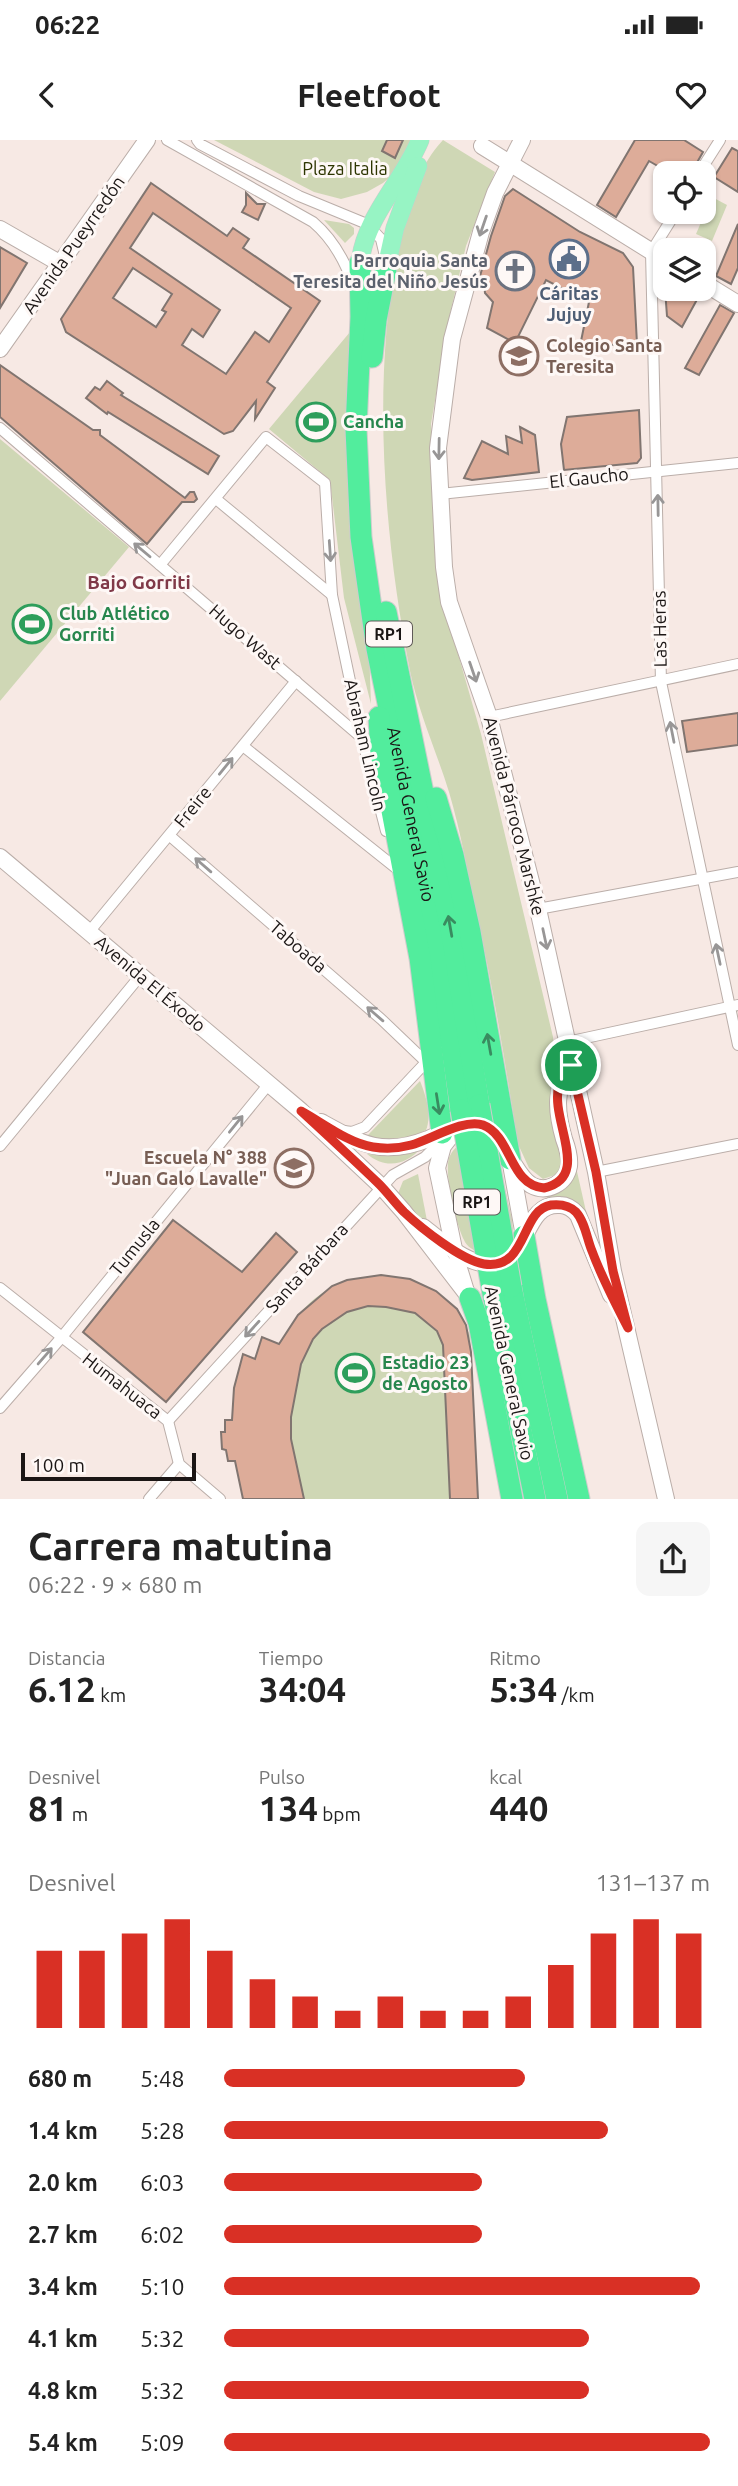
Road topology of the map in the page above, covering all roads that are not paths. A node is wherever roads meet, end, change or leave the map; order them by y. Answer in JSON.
{"nodes":[{"id":1,"x":147,"y":140,"type":"edge"},
{"id":2,"x":167,"y":140,"type":"edge"},
{"id":3,"x":197,"y":140,"type":"edge"},
{"id":4,"x":421,"y":140,"type":"edge"},
{"id":5,"x":429,"y":140,"type":"edge"},
{"id":6,"x":522,"y":140,"type":"edge"},
{"id":7,"x":720,"y":140,"type":"edge"},
{"id":8,"x":476,"y":142,"type":"edge"},
{"id":9,"x":707,"y":161,"type":"edge"},
{"id":10,"x":416,"y":162,"type":"junction"},
{"id":11,"x":509,"y":164,"type":"junction"},
{"id":12,"x":370,"y":227,"type":"junction"},
{"id":13,"x":0,"y":229,"type":"edge"},
{"id":14,"x":653,"y":253,"type":"edge"},
{"id":15,"x":360,"y":263,"type":"joint"},
{"id":16,"x":61,"y":264,"type":"junction"},
{"id":17,"x":386,"y":269,"type":"junction"},
{"id":18,"x":716,"y":290,"type":"edge"},
{"id":19,"x":658,"y":301,"type":"edge"},
{"id":20,"x":738,"y":304,"type":"edge"},
{"id":21,"x":360,"y":305,"type":"junction"},
{"id":22,"x":0,"y":349,"type":"edge"},
{"id":23,"x":0,"y":428,"type":"edge"},
{"id":24,"x":738,"y":463,"type":"edge"},
{"id":25,"x":657,"y":471,"type":"junction"},
{"id":26,"x":440,"y":494,"type":"junction"},
{"id":27,"x":216,"y":499,"type":"junction"},
{"id":28,"x":160,"y":565,"type":"junction"},
{"id":29,"x":332,"y":595,"type":"junction"},
{"id":30,"x":738,"y":664,"type":"edge"},
{"id":31,"x":296,"y":681,"type":"junction"},
{"id":32,"x":662,"y":682,"type":"junction"},
{"id":33,"x":402,"y":694,"type":"junction"},
{"id":34,"x":489,"y":717,"type":"junction"},
{"id":35,"x":362,"y":738,"type":"junction"},
{"id":36,"x":243,"y":746,"type":"junction"},
{"id":37,"x":170,"y":836,"type":"junction"},
{"id":38,"x":3,"y":866,"type":"edge"},
{"id":39,"x":396,"y":868,"type":"junction"},
{"id":40,"x":738,"y":872,"type":"edge"},
{"id":41,"x":702,"y":879,"type":"junction"},
{"id":42,"x":538,"y":909,"type":"junction"},
{"id":43,"x":89,"y":932,"type":"junction"},
{"id":44,"x":140,"y":976,"type":"junction"},
{"id":45,"x":444,"y":997,"type":"junction"},
{"id":46,"x":734,"y":1006,"type":"edge"},
{"id":47,"x":567,"y":1042,"type":"junction"},
{"id":48,"x":738,"y":1045,"type":"edge"},
{"id":49,"x":429,"y":1059,"type":"junction"},
{"id":50,"x":571,"y":1065,"type":"junction"},
{"id":51,"x":268,"y":1085,"type":"junction"},
{"id":52,"x":301,"y":1111,"type":"junction"},
{"id":53,"x":324,"y":1124,"type":"junction"},
{"id":54,"x":445,"y":1138,"type":"junction"},
{"id":55,"x":738,"y":1144,"type":"edge"},
{"id":56,"x":0,"y":1146,"type":"edge"},
{"id":57,"x":510,"y":1159,"type":"junction"},
{"id":58,"x":596,"y":1172,"type":"junction"},
{"id":59,"x":382,"y":1186,"type":"junction"},
{"id":60,"x":404,"y":1212,"type":"junction"},
{"id":61,"x":524,"y":1236,"type":"junction"},
{"id":62,"x":454,"y":1249,"type":"junction"},
{"id":63,"x":0,"y":1288,"type":"edge"},
{"id":64,"x":470,"y":1298,"type":"junction"},
{"id":65,"x":628,"y":1328,"type":"junction"},
{"id":66,"x":61,"y":1338,"type":"junction"},
{"id":67,"x":525,"y":1398,"type":"junction"},
{"id":68,"x":0,"y":1408,"type":"edge"},
{"id":69,"x":168,"y":1421,"type":"junction"},
{"id":70,"x":179,"y":1464,"type":"junction"},
{"id":71,"x":149,"y":1499,"type":"edge"},
{"id":72,"x":220,"y":1499,"type":"edge"},
{"id":73,"x":512,"y":1499,"type":"edge"},
{"id":74,"x":535,"y":1499,"type":"edge"},
{"id":75,"x":557,"y":1499,"type":"edge"},
{"id":76,"x":579,"y":1499,"type":"edge"},
{"id":77,"x":666,"y":1499,"type":"edge"}],
"edges":[{"from":1,"to":16,"type":"main road","name":"Avenida Pueyrredón"},
{"from":2,"to":21,"type":"street","number":"RP1"},
{"from":3,"to":12,"type":"street"},
{"from":4,"to":10,"type":"main road","name":"Avenida General Savio","number":"RP1"},
{"from":5,"to":10,"type":"main road","name":"Avenida General Savio","number":"RP1"},
{"from":6,"to":11,"type":"main road","name":"Avenida Párroco Marshke"},
{"from":7,"to":9,"type":"street"},
{"from":8,"to":11,"type":"main road"},
{"from":10,"to":12,"type":"main road","name":"Avenida General Savio","number":"RP1"},
{"from":10,"to":17,"type":"main road","name":"Avenida General Savio","number":"RP1"},
{"from":11,"to":14,"type":"main road"},
{"from":11,"to":26,"type":"main road","name":"Avenida Párroco Marshke","one_way":true},
{"from":12,"to":15,"type":"main road","name":"Avenida General Savio","number":"RP1"},
{"from":12,"to":17,"type":"street"},
{"from":13,"to":16,"type":"main road"},
{"from":15,"to":21,"type":"highway","name":"Avenida General Savio","number":"RP1"},
{"from":16,"to":22,"type":"main road","name":"Avenida Pueyrredón"},
{"from":17,"to":33,"type":"highway","name":"Avenida General Savio","number":"RP1"},
{"from":18,"to":20,"type":"main road"},
{"from":19,"to":25,"type":"street","name":"Las Heras"},
{"from":21,"to":45,"type":"highway","name":"Avenida General Savio","number":"RP1"},
{"from":28,"to":23,"type":"street","name":"Hugo Wast","one_way":true},
{"from":24,"to":25,"type":"street","name":"El Gaucho"},
{"from":25,"to":26,"type":"street","name":"El Gaucho"},
{"from":32,"to":25,"type":"street","name":"Las Heras","one_way":true},
{"from":26,"to":34,"type":"main road","name":"Avenida Párroco Marshke","one_way":true},
{"from":27,"to":28,"type":"street"},
{"from":27,"to":29,"type":"street"},
{"from":27,"to":29,"type":"street","name":"Abraham Lincoln","one_way":true},
{"from":28,"to":31,"type":"street","name":"Hugo Wast"},
{"from":29,"to":35,"type":"street","name":"Abraham Lincoln"},
{"from":30,"to":32,"type":"street"},
{"from":31,"to":35,"type":"street","name":"Hugo Wast"},
{"from":31,"to":36,"type":"street","name":"Freire"},
{"from":32,"to":34,"type":"street"},
{"from":41,"to":32,"type":"street","name":"Las Heras","one_way":true},
{"from":45,"to":33,"type":"highway","name":"Avenida General Savio","number":"RP1","one_way":true},
{"from":57,"to":33,"type":"highway","one_way":true},
{"from":34,"to":42,"type":"main road","name":"Avenida Párroco Marshke"},
{"from":35,"to":39,"type":"street","name":"Abraham Lincoln"},
{"from":37,"to":36,"type":"street","name":"Freire","one_way":true},
{"from":36,"to":39,"type":"street"},
{"from":37,"to":43,"type":"street","name":"Freire"},
{"from":49,"to":37,"type":"street","name":"Taboada","one_way":true},
{"from":38,"to":43,"type":"main road","name":"Avenida El Éxodo"},
{"from":39,"to":45,"type":"street","name":"Abraham Lincoln"},
{"from":40,"to":41,"type":"street"},
{"from":41,"to":42,"type":"street"},
{"from":46,"to":41,"type":"street","name":"Las Heras","one_way":true},
{"from":42,"to":47,"type":"main road","name":"Avenida Párroco Marshke","one_way":true},
{"from":43,"to":44,"type":"main road","name":"Avenida El Éxodo"},
{"from":44,"to":51,"type":"main road","name":"Avenida El Éxodo"},
{"from":44,"to":56,"type":"street"},
{"from":45,"to":49,"type":"highway"},
{"from":45,"to":67,"type":"highway","name":"Avenida General Savio","number":"RP1","bridge":true},
{"from":46,"to":47,"type":"street"},
{"from":46,"to":48,"type":"street","name":"Las Heras"},
{"from":47,"to":50,"type":"main road","name":"Avenida Párroco Marshke"},
{"from":49,"to":53,"type":"street"},
{"from":49,"to":54,"type":"highway","one_way":true},
{"from":50,"to":57,"type":"main road"},
{"from":50,"to":58,"type":"main road","name":"Avenida Párroco Marshke"},
{"from":51,"to":52,"type":"main road","name":"Avenida El Éxodo"},
{"from":66,"to":51,"type":"street","name":"Tumusla","one_way":true},
{"from":52,"to":53,"type":"main road","name":"Avenida El Éxodo"},
{"from":52,"to":59,"type":"main road","name":"Avenida El Éxodo"},
{"from":53,"to":54,"type":"main road","name":"Avenida El Éxodo"},
{"from":54,"to":57,"type":"main road"},
{"from":54,"to":59,"type":"street","name":"Santa Bárbara"},
{"from":54,"to":62,"type":"main road"},
{"from":55,"to":58,"type":"street"},
{"from":57,"to":61,"type":"main road"},
{"from":58,"to":65,"type":"main road","name":"Avenida Párroco Marshke"},
{"from":59,"to":60,"type":"main road","name":"Avenida El Éxodo"},
{"from":59,"to":69,"type":"street","name":"Santa Bárbara","one_way":true},
{"from":60,"to":62,"type":"main road","name":"Avenida El Éxodo"},
{"from":60,"to":64,"type":"main road","name":"Avenida El Éxodo"},
{"from":61,"to":62,"type":"main road","name":"Avenida El Éxodo"},
{"from":61,"to":65,"type":"main road","name":"Avenida El Éxodo"},
{"from":61,"to":76,"type":"highway"},
{"from":62,"to":64,"type":"street"},
{"from":63,"to":66,"type":"street","name":"Humahuaca"},
{"from":64,"to":73,"type":"highway"},
{"from":65,"to":77,"type":"main road","name":"Avenida Párroco Marshke"},
{"from":68,"to":66,"type":"street","name":"Tumusla","one_way":true},
{"from":66,"to":69,"type":"street","name":"Humahuaca"},
{"from":67,"to":74,"type":"highway","name":"Avenida General Savio","number":"RP1"},
{"from":67,"to":75,"type":"highway","name":"Avenida General Savio","number":"RP1"},
{"from":69,"to":70,"type":"street","name":"Humahuaca"},
{"from":70,"to":71,"type":"street"},
{"from":70,"to":72,"type":"street"}]}
